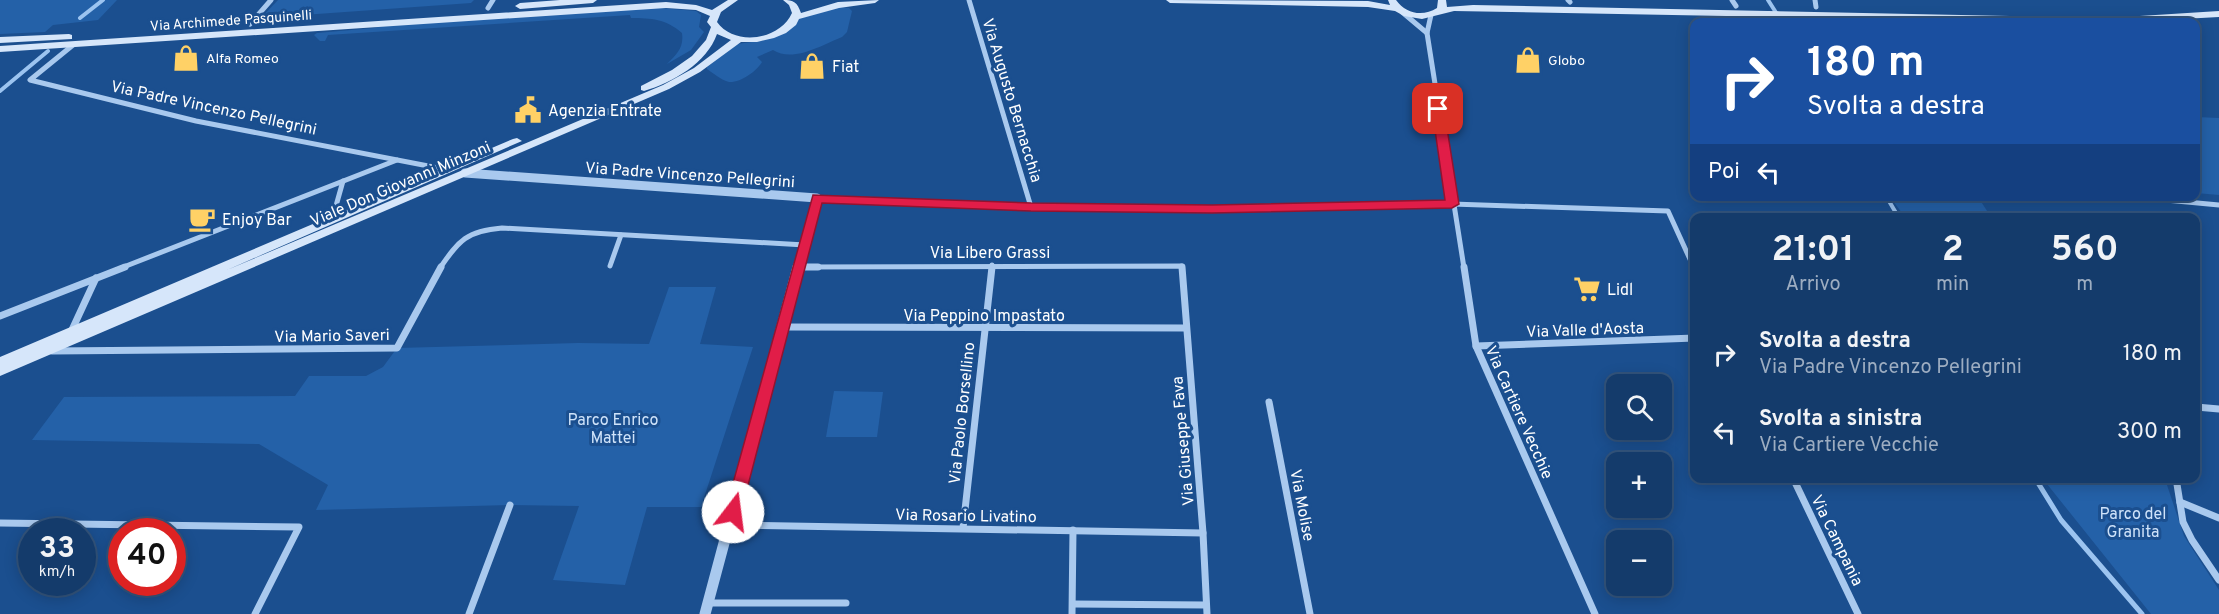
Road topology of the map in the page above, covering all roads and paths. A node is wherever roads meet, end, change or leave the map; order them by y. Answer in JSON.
{"nodes":[{"id":1,"x":271,"y":0,"type":"edge"},
{"id":2,"x":593,"y":0,"type":"edge"},
{"id":3,"x":734,"y":0,"type":"edge"},
{"id":4,"x":788,"y":0,"type":"edge"},
{"id":5,"x":793,"y":0,"type":"edge"},
{"id":6,"x":875,"y":0,"type":"edge"},
{"id":7,"x":969,"y":0,"type":"edge"},
{"id":8,"x":1170,"y":0,"type":"edge"},
{"id":9,"x":1442,"y":0,"type":"edge"},
{"id":10,"x":1473,"y":0,"type":"edge"},
{"id":11,"x":1569,"y":1,"type":"edge"},
{"id":12,"x":1734,"y":3,"type":"edge"},
{"id":13,"x":490,"y":4,"type":"edge"},
{"id":14,"x":1816,"y":4,"type":"edge"},
{"id":15,"x":1396,"y":6,"type":"edge"},
{"id":16,"x":2219,"y":7,"type":"edge"},
{"id":17,"x":1753,"y":9,"type":"junction"},
{"id":18,"x":1802,"y":10,"type":"junction"},
{"id":19,"x":1435,"y":14,"type":"junction"},
{"id":20,"x":2219,"y":14,"type":"edge"},
{"id":21,"x":714,"y":15,"type":"junction"},
{"id":22,"x":796,"y":17,"type":"junction"},
{"id":23,"x":2025,"y":18,"type":"edge"},
{"id":24,"x":2156,"y":18,"type":"edge"},
{"id":25,"x":250,"y":24,"type":"junction"},
{"id":26,"x":714,"y":29,"type":"junction"},
{"id":27,"x":1426,"y":33,"type":"junction"},
{"id":28,"x":739,"y":39,"type":"junction"},
{"id":29,"x":0,"y":40,"type":"edge"},
{"id":30,"x":74,"y":45,"type":"junction"},
{"id":31,"x":0,"y":49,"type":"edge"},
{"id":32,"x":397,"y":159,"type":"junction"},
{"id":33,"x":449,"y":170,"type":"junction"},
{"id":34,"x":465,"y":173,"type":"junction"},
{"id":35,"x":343,"y":181,"type":"junction"},
{"id":36,"x":817,"y":198,"type":"junction"},
{"id":37,"x":2176,"y":201,"type":"edge"},
{"id":38,"x":1452,"y":204,"type":"junction"},
{"id":39,"x":2219,"y":205,"type":"edge"},
{"id":40,"x":1031,"y":207,"type":"junction"},
{"id":41,"x":332,"y":220,"type":"junction"},
{"id":42,"x":621,"y":235,"type":"junction"},
{"id":43,"x":805,"y":245,"type":"junction"},
{"id":44,"x":1690,"y":260,"type":"edge"},
{"id":45,"x":992,"y":265,"type":"junction"},
{"id":46,"x":610,"y":266,"type":"dead end"},
{"id":47,"x":1182,"y":266,"type":"joint"},
{"id":48,"x":799,"y":267,"type":"junction"},
{"id":49,"x":96,"y":277,"type":"junction"},
{"id":50,"x":0,"y":316,"type":"edge"},
{"id":51,"x":783,"y":327,"type":"junction"},
{"id":52,"x":1186,"y":328,"type":"junction"},
{"id":53,"x":984,"y":329,"type":"junction"},
{"id":54,"x":71,"y":332,"type":"junction"},
{"id":55,"x":1690,"y":338,"type":"edge"},
{"id":56,"x":1476,"y":346,"type":"junction"},
{"id":57,"x":47,"y":351,"type":"junction"},
{"id":58,"x":0,"y":362,"type":"edge"},
{"id":59,"x":0,"y":371,"type":"edge"},
{"id":60,"x":1269,"y":402,"type":"dead end"},
{"id":61,"x":2200,"y":407,"type":"edge"},
{"id":62,"x":2219,"y":409,"type":"edge"},
{"id":63,"x":1795,"y":483,"type":"edge"},
{"id":64,"x":2177,"y":483,"type":"edge"},
{"id":65,"x":2180,"y":502,"type":"junction"},
{"id":66,"x":510,"y":505,"type":"dead end"},
{"id":67,"x":2219,"y":518,"type":"edge"},
{"id":68,"x":0,"y":523,"type":"edge"},
{"id":69,"x":729,"y":525,"type":"junction"},
{"id":70,"x":963,"y":528,"type":"junction"},
{"id":71,"x":1073,"y":530,"type":"junction"},
{"id":72,"x":1203,"y":533,"type":"junction"},
{"id":73,"x":2219,"y":580,"type":"edge"},
{"id":74,"x":846,"y":603,"type":"dead end"},
{"id":75,"x":1073,"y":604,"type":"junction"},
{"id":76,"x":707,"y":608,"type":"edge"},
{"id":77,"x":1206,"y":610,"type":"edge"},
{"id":78,"x":255,"y":614,"type":"edge"},
{"id":79,"x":469,"y":614,"type":"edge"},
{"id":80,"x":1072,"y":614,"type":"edge"},
{"id":81,"x":1310,"y":614,"type":"edge"},
{"id":82,"x":1595,"y":614,"type":"edge"},
{"id":83,"x":1858,"y":614,"type":"edge"}],
"edges":[{"from":1,"to":25,"type":"street"},
{"from":2,"to":13,"type":"main road","name":"Via Archimede Pasquinelli"},
{"from":3,"to":21,"type":"main road"},
{"from":4,"to":5,"type":"main road"},
{"from":4,"to":22,"type":"main road"},
{"from":6,"to":22,"type":"main road","name":"Viale Don Giovanni Minzoni"},
{"from":7,"to":40,"type":"street","name":"Via Augusto Bernacchia"},
{"from":8,"to":15,"type":"main road"},
{"from":9,"to":19,"type":"main road"},
{"from":10,"to":11,"type":"main road"},
{"from":11,"to":12,"type":"main road"},
{"from":12,"to":17,"type":"main road"},
{"from":13,"to":25,"type":"main road","name":"Via Archimede Pasquinelli"},
{"from":14,"to":16,"type":"main road"},
{"from":14,"to":18,"type":"main road"},
{"from":15,"to":19,"type":"main road"},
{"from":15,"to":27,"type":"street"},
{"from":17,"to":18,"type":"main road"},
{"from":17,"to":19,"type":"main road"},
{"from":18,"to":23,"type":"main road"},
{"from":19,"to":27,"type":"street","name":"Via Cartiere Vecchie"},
{"from":20,"to":24,"type":"main road"},
{"from":21,"to":26,"type":"main road"},
{"from":21,"to":30,"type":"main road","name":"Via Archimede Pasquinelli"},
{"from":22,"to":28,"type":"main road","name":"Viale Don Giovanni Minzoni"},
{"from":25,"to":29,"type":"main road","name":"Via Archimede Pasquinelli"},
{"from":26,"to":28,"type":"main road","name":"Viale Don Giovanni Minzoni"},
{"from":26,"to":33,"type":"main road","name":"Viale Don Giovanni Minzoni"},
{"from":27,"to":38,"type":"street","name":"Via Cartiere Vecchie"},
{"from":28,"to":34,"type":"main road","name":"Viale Don Giovanni Minzoni"},
{"from":30,"to":31,"type":"main road","name":"Via Archimede Pasquinelli"},
{"from":30,"to":32,"type":"street","name":"Via Padre Vincenzo Pellegrini"},
{"from":32,"to":33,"type":"street","name":"Via Padre Vincenzo Pellegrini"},
{"from":32,"to":35,"type":"street"},
{"from":33,"to":41,"type":"main road","name":"Viale Don Giovanni Minzoni"},
{"from":34,"to":36,"type":"street","name":"Via Padre Vincenzo Pellegrini"},
{"from":34,"to":57,"type":"main road","name":"Viale Don Giovanni Minzoni"},
{"from":35,"to":41,"type":"street"},
{"from":35,"to":49,"type":"street"},
{"from":36,"to":40,"type":"street","name":"Via Padre Vincenzo Pellegrini"},
{"from":36,"to":43,"type":"street"},
{"from":37,"to":39,"type":"street"},
{"from":38,"to":40,"type":"street","name":"Via Padre Vincenzo Pellegrini"},
{"from":38,"to":44,"type":"street","name":"Via Padre Vincenzo Pellegrini"},
{"from":38,"to":56,"type":"street","name":"Via Cartiere Vecchie"},
{"from":41,"to":54,"type":"main road","name":"Viale Don Giovanni Minzoni"},
{"from":42,"to":43,"type":"street","name":"Via Mario Saveri"},
{"from":42,"to":46,"type":"street"},
{"from":42,"to":57,"type":"street","name":"Via Mario Saveri"},
{"from":43,"to":48,"type":"street"},
{"from":45,"to":47,"type":"street","name":"Via Libero Grassi"},
{"from":45,"to":48,"type":"street","name":"Via Libero Grassi"},
{"from":45,"to":53,"type":"street","name":"Via Paolo Borsellino"},
{"from":47,"to":52,"type":"street","name":"Via Giuseppe Fava"},
{"from":48,"to":51,"type":"street"},
{"from":49,"to":50,"type":"street"},
{"from":49,"to":54,"type":"street"},
{"from":51,"to":53,"type":"street","name":"Via Peppino Impastato"},
{"from":51,"to":69,"type":"street"},
{"from":52,"to":53,"type":"street","name":"Via Peppino Impastato"},
{"from":52,"to":72,"type":"street","name":"Via Giuseppe Fava"},
{"from":53,"to":70,"type":"street","name":"Via Paolo Borsellino"},
{"from":54,"to":58,"type":"main road","name":"Viale Don Giovanni Minzoni"},
{"from":55,"to":56,"type":"street","name":"Via Valle d'Aosta"},
{"from":56,"to":82,"type":"street","name":"Via Cartiere Vecchie"},
{"from":57,"to":59,"type":"main road","name":"Viale Don Giovanni Minzoni"},
{"from":60,"to":81,"type":"street","name":"Via Molise"},
{"from":61,"to":62,"type":"street"},
{"from":63,"to":83,"type":"street","name":"Via Campania"},
{"from":64,"to":65,"type":"street"},
{"from":65,"to":67,"type":"street"},
{"from":65,"to":73,"type":"street"},
{"from":66,"to":79,"type":"street"},
{"from":68,"to":78,"type":"street"},
{"from":69,"to":70,"type":"street","name":"Via Rosario Livatino"},
{"from":69,"to":76,"type":"street"},
{"from":70,"to":71,"type":"street","name":"Via Rosario Livatino"},
{"from":71,"to":72,"type":"street","name":"Via Rosario Livatino"},
{"from":71,"to":75,"type":"street"},
{"from":72,"to":77,"type":"street","name":"Via Giuseppe Fava"},
{"from":74,"to":76,"type":"street"},
{"from":75,"to":77,"type":"street"},
{"from":75,"to":80,"type":"street"}]}
